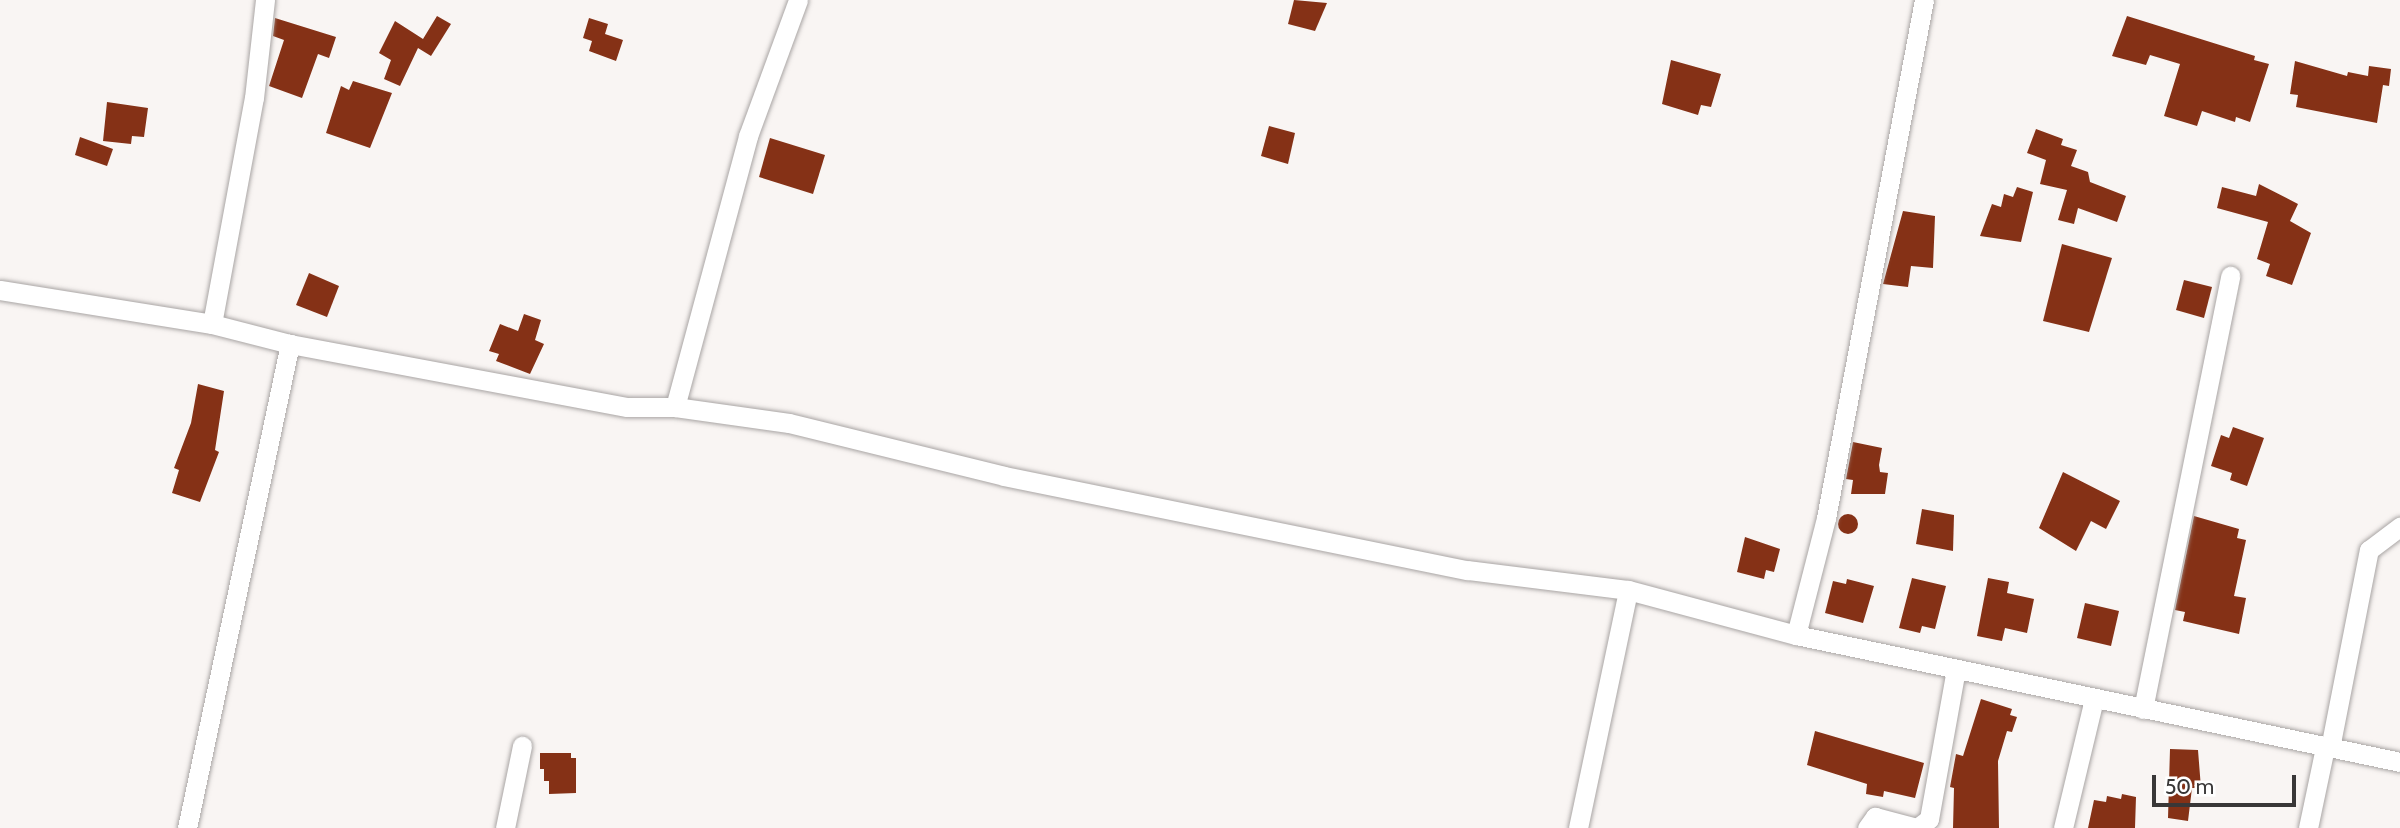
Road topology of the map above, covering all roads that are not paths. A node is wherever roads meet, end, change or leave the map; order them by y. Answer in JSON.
{"nodes":[{"id":1,"x":264,"y":0,"type":"edge"},
{"id":2,"x":798,"y":0,"type":"edge"},
{"id":3,"x":1924,"y":0,"type":"edge"},
{"id":4,"x":2230,"y":276,"type":"dead end"},
{"id":5,"x":0,"y":290,"type":"edge"},
{"id":6,"x":212,"y":324,"type":"junction"},
{"id":7,"x":290,"y":344,"type":"junction"},
{"id":8,"x":675,"y":407,"type":"junction"},
{"id":9,"x":2400,"y":527,"type":"edge"},
{"id":10,"x":1628,"y":590,"type":"junction"},
{"id":11,"x":1796,"y":635,"type":"junction"},
{"id":12,"x":1956,"y":669,"type":"junction"},
{"id":13,"x":2094,"y":699,"type":"junction"},
{"id":14,"x":2143,"y":709,"type":"junction"},
{"id":15,"x":522,"y":746,"type":"dead end"},
{"id":16,"x":2328,"y":747,"type":"junction"},
{"id":17,"x":2400,"y":762,"type":"edge"},
{"id":18,"x":187,"y":828,"type":"edge"},
{"id":19,"x":505,"y":828,"type":"edge"},
{"id":20,"x":1578,"y":828,"type":"edge"},
{"id":21,"x":1867,"y":828,"type":"edge"},
{"id":22,"x":2063,"y":828,"type":"edge"},
{"id":23,"x":2308,"y":828,"type":"edge"}],
"edges":[{"from":1,"to":6,"type":"street"},
{"from":2,"to":8,"type":"street"},
{"from":3,"to":11,"type":"street"},
{"from":4,"to":14,"type":"street"},
{"from":5,"to":6,"type":"street"},
{"from":6,"to":7,"type":"street"},
{"from":7,"to":8,"type":"street"},
{"from":7,"to":18,"type":"street"},
{"from":8,"to":10,"type":"street"},
{"from":9,"to":16,"type":"street"},
{"from":10,"to":11,"type":"street"},
{"from":10,"to":20,"type":"street"},
{"from":11,"to":12,"type":"street"},
{"from":12,"to":13,"type":"street"},
{"from":12,"to":21,"type":"street"},
{"from":13,"to":14,"type":"street"},
{"from":13,"to":22,"type":"street"},
{"from":14,"to":16,"type":"street"},
{"from":15,"to":19,"type":"street"},
{"from":16,"to":17,"type":"street"},
{"from":16,"to":23,"type":"street"}]}
